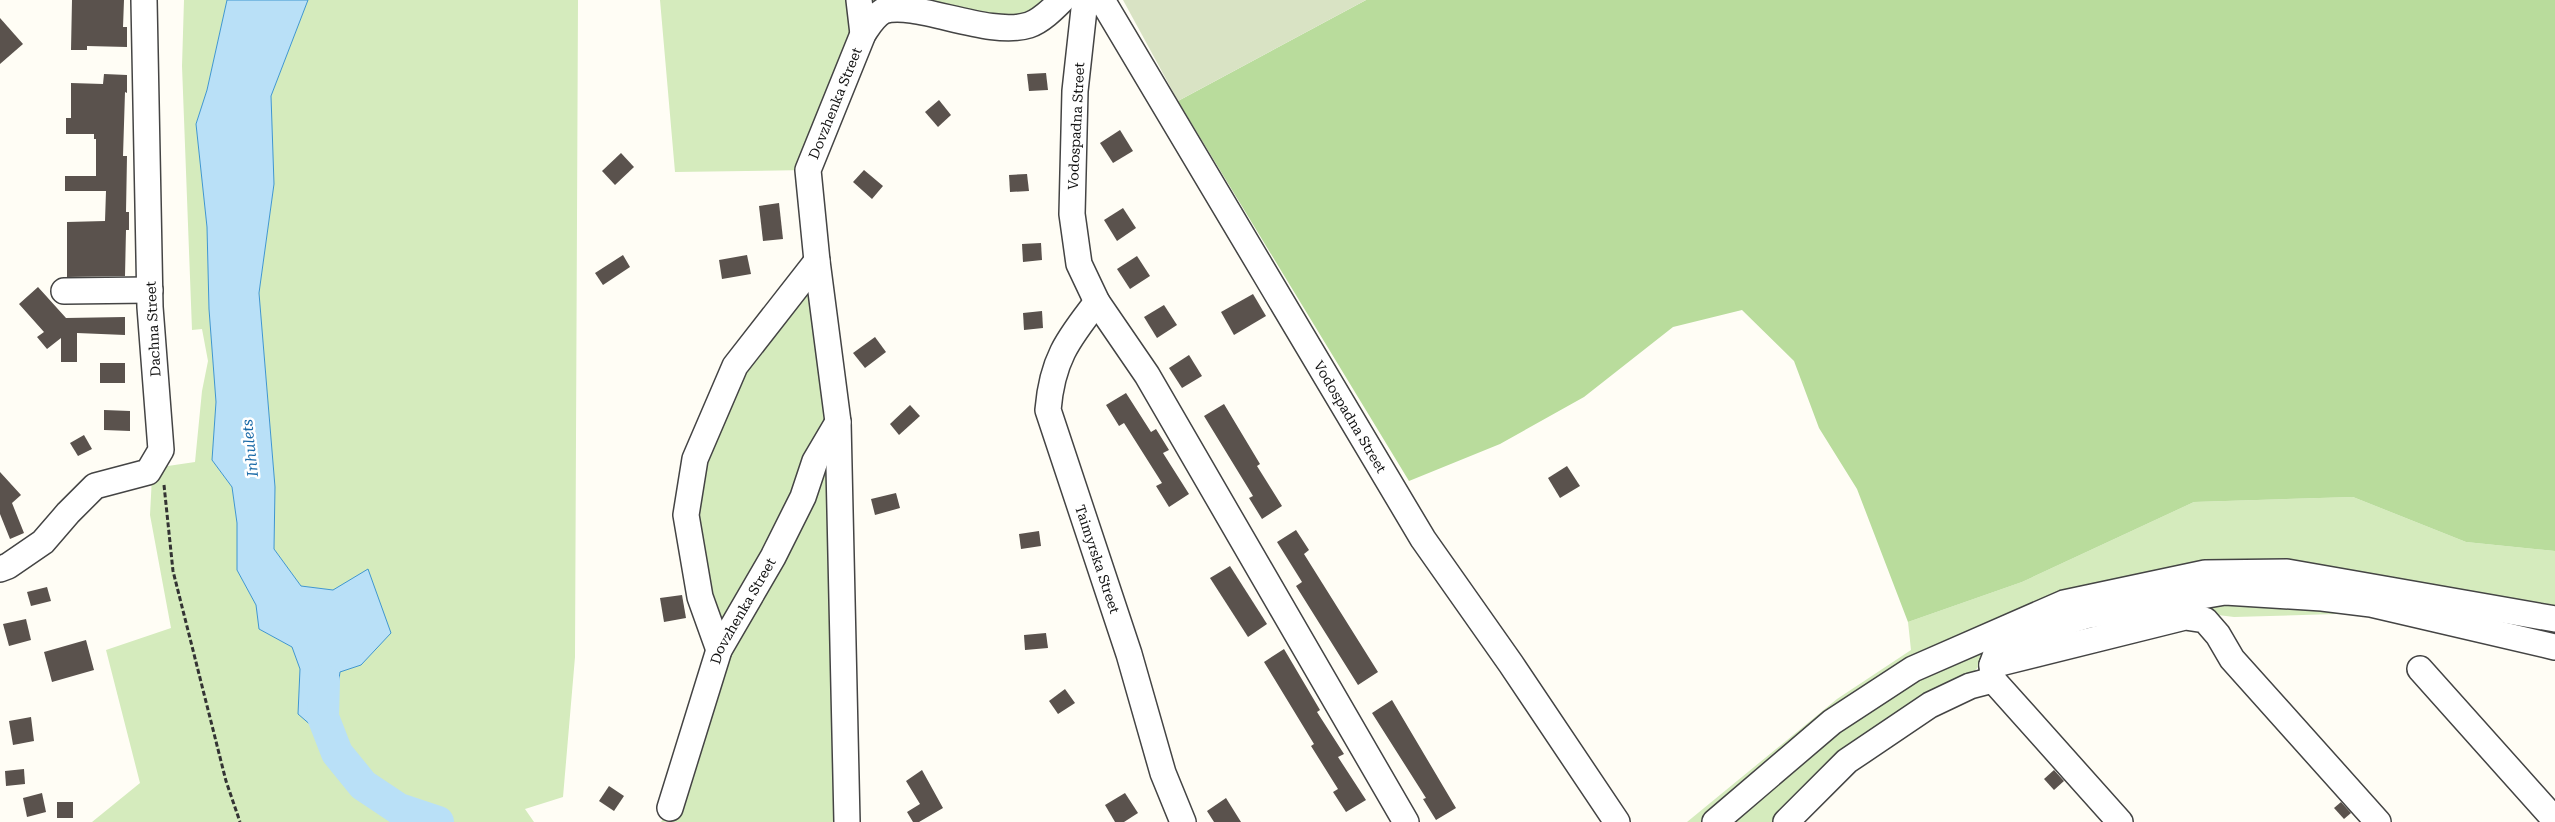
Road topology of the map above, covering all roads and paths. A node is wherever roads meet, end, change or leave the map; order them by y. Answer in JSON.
{"nodes":[{"id":1,"x":144,"y":0,"type":"edge"},
{"id":2,"x":859,"y":0,"type":"edge"},
{"id":3,"x":1062,"y":0,"type":"edge"},
{"id":4,"x":1086,"y":0,"type":"edge"},
{"id":5,"x":1102,"y":0,"type":"edge"},
{"id":6,"x":863,"y":34,"type":"junction"},
{"id":7,"x":817,"y":261,"type":"junction"},
{"id":8,"x":150,"y":290,"type":"junction"},
{"id":9,"x":64,"y":291,"type":"dead end"},
{"id":10,"x":1097,"y":302,"type":"junction"},
{"id":11,"x":838,"y":422,"type":"junction"},
{"id":12,"x":160,"y":450,"type":"junction"},
{"id":13,"x":0,"y":569,"type":"edge"},
{"id":14,"x":2555,"y":619,"type":"edge"},
{"id":15,"x":2555,"y":647,"type":"edge"},
{"id":16,"x":719,"y":650,"type":"junction"},
{"id":17,"x":2420,"y":669,"type":"dead end"},
{"id":18,"x":1992,"y":673,"type":"junction"},
{"id":19,"x":670,"y":808,"type":"dead end"},
{"id":20,"x":2555,"y":820,"type":"edge"},
{"id":21,"x":240,"y":822,"type":"edge"},
{"id":22,"x":847,"y":822,"type":"edge"},
{"id":23,"x":1183,"y":822,"type":"edge"},
{"id":24,"x":1406,"y":822,"type":"edge"},
{"id":25,"x":1617,"y":822,"type":"edge"},
{"id":26,"x":1715,"y":822,"type":"edge"},
{"id":27,"x":1786,"y":822,"type":"edge"},
{"id":28,"x":2120,"y":822,"type":"edge"},
{"id":29,"x":2378,"y":822,"type":"edge"}],
"edges":[{"from":1,"to":8,"type":"street","name":"Dachna Street"},
{"from":2,"to":6,"type":"street"},
{"from":3,"to":6,"type":"street","name":"Dovzhenka Street"},
{"from":4,"to":10,"type":"street","name":"Vodospadna Street"},
{"from":5,"to":25,"type":"street","name":"Vodospadna Street"},
{"from":6,"to":7,"type":"street","name":"Dovzhenka Street"},
{"from":7,"to":11,"type":"street","name":"Dovzhenka Street"},
{"from":7,"to":16,"type":"street"},
{"from":8,"to":9,"type":"street"},
{"from":8,"to":12,"type":"street","name":"Dachna Street"},
{"from":10,"to":23,"type":"street","name":"Taimyrska Street"},
{"from":10,"to":24,"type":"street","name":"Vodospadna Street"},
{"from":11,"to":16,"type":"street","name":"Dovzhenka Street"},
{"from":11,"to":22,"type":"street","name":"Dovzhenka Street"},
{"from":12,"to":13,"type":"street"},
{"from":12,"to":21,"type":"path"},
{"from":14,"to":26,"type":"street"},
{"from":15,"to":18,"type":"street"},
{"from":16,"to":19,"type":"street","name":"Dovzhenka Street"},
{"from":17,"to":20,"type":"street"},
{"from":18,"to":27,"type":"street"},
{"from":18,"to":28,"type":"street"},
{"from":18,"to":29,"type":"street"}]}
